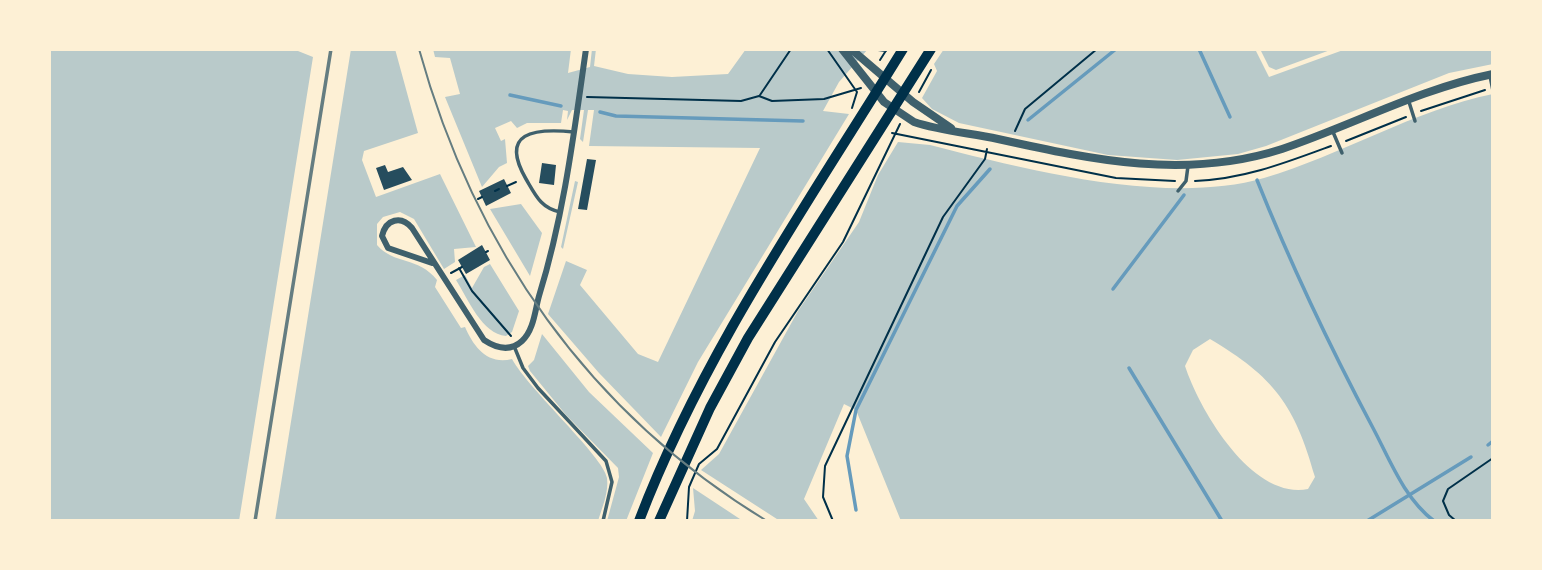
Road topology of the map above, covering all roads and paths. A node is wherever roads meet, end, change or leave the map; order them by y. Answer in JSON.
{"nodes":[{"id":1,"x":586,"y":49,"type":"edge"},
{"id":2,"x":791,"y":49,"type":"edge"},
{"id":3,"x":827,"y":49,"type":"edge"},
{"id":4,"x":842,"y":49,"type":"edge"},
{"id":5,"x":851,"y":49,"type":"edge"},
{"id":6,"x":870,"y":49,"type":"edge"},
{"id":7,"x":890,"y":49,"type":"edge"},
{"id":8,"x":903,"y":49,"type":"edge"},
{"id":9,"x":931,"y":49,"type":"edge"},
{"id":10,"x":1097,"y":49,"type":"edge"},
{"id":11,"x":1491,"y":74,"type":"edge"},
{"id":12,"x":885,"y":78,"type":"junction"},
{"id":13,"x":1493,"y":89,"type":"edge"},
{"id":14,"x":857,"y":92,"type":"junction"},
{"id":15,"x":875,"y":93,"type":"junction"},
{"id":16,"x":903,"y":94,"type":"junction"},
{"id":17,"x":759,"y":96,"type":"junction"},
{"id":18,"x":580,"y":97,"type":"junction"},
{"id":19,"x":1408,"y":100,"type":"junction"},
{"id":20,"x":893,"y":110,"type":"junction"},
{"id":21,"x":1413,"y":114,"type":"junction"},
{"id":22,"x":862,"y":115,"type":"junction"},
{"id":23,"x":1415,"y":121,"type":"dead end"},
{"id":24,"x":954,"y":129,"type":"junction"},
{"id":25,"x":1332,"y":130,"type":"junction"},
{"id":26,"x":575,"y":132,"type":"junction"},
{"id":27,"x":990,"y":138,"type":"junction"},
{"id":28,"x":1012,"y":142,"type":"junction"},
{"id":29,"x":1338,"y":144,"type":"junction"},
{"id":30,"x":1342,"y":153,"type":"dead end"},
{"id":31,"x":986,"y":154,"type":"junction"},
{"id":32,"x":1188,"y":166,"type":"junction"},
{"id":33,"x":1186,"y":181,"type":"junction"},
{"id":34,"x":516,"y":182,"type":"dead end"},
{"id":35,"x":507,"y":186,"type":"dead end"},
{"id":36,"x":499,"y":189,"type":"dead end"},
{"id":37,"x":495,"y":191,"type":"dead end"},
{"id":38,"x":1178,"y":191,"type":"dead end"},
{"id":39,"x":482,"y":198,"type":"dead end"},
{"id":40,"x":478,"y":199,"type":"dead end"},
{"id":41,"x":562,"y":213,"type":"junction"},
{"id":42,"x":432,"y":262,"type":"junction"},
{"id":43,"x":459,"y":268,"type":"dead end"},
{"id":44,"x":513,"y":337,"type":"dead end"},
{"id":45,"x":514,"y":346,"type":"junction"},
{"id":46,"x":1493,"y":458,"type":"edge"},
{"id":47,"x":603,"y":521,"type":"edge"},
{"id":48,"x":639,"y":521,"type":"edge"},
{"id":49,"x":659,"y":521,"type":"edge"},
{"id":50,"x":687,"y":521,"type":"edge"},
{"id":51,"x":833,"y":521,"type":"edge"},
{"id":52,"x":1456,"y":521,"type":"edge"}],
"edges":[{"from":1,"to":18,"type":"street"},
{"from":2,"to":17,"type":"path"},
{"from":3,"to":14,"type":"path"},
{"from":4,"to":15,"type":"street"},
{"from":5,"to":12,"type":"street"},
{"from":6,"to":7,"type":"path"},
{"from":8,"to":12,"type":"main road"},
{"from":9,"to":16,"type":"main road"},
{"from":10,"to":28,"type":"path"},
{"from":11,"to":13,"type":"lane"},
{"from":11,"to":19,"type":"street"},
{"from":12,"to":15,"type":"main road"},
{"from":12,"to":16,"type":"street"},
{"from":13,"to":21,"type":"path"},
{"from":14,"to":17,"type":"path"},
{"from":14,"to":22,"type":"path"},
{"from":15,"to":20,"type":"street"},
{"from":15,"to":22,"type":"main road"},
{"from":16,"to":20,"type":"main road"},
{"from":16,"to":24,"type":"street"},
{"from":17,"to":18,"type":"path"},
{"from":18,"to":26,"type":"street"},
{"from":19,"to":21,"type":"lane"},
{"from":19,"to":25,"type":"street"},
{"from":20,"to":24,"type":"street"},
{"from":20,"to":49,"type":"main road"},
{"from":21,"to":23,"type":"lane"},
{"from":21,"to":29,"type":"path"},
{"from":22,"to":48,"type":"main road"},
{"from":24,"to":27,"type":"street"},
{"from":25,"to":29,"type":"lane"},
{"from":25,"to":32,"type":"street"},
{"from":26,"to":41,"type":"street"},
{"from":26,"to":41,"type":"lane"},
{"from":27,"to":28,"type":"street"},
{"from":27,"to":31,"type":"path"},
{"from":28,"to":32,"type":"street"},
{"from":29,"to":30,"type":"lane"},
{"from":29,"to":33,"type":"path"},
{"from":31,"to":33,"type":"path"},
{"from":31,"to":50,"type":"path"},
{"from":31,"to":51,"type":"path"},
{"from":32,"to":33,"type":"lane"},
{"from":33,"to":38,"type":"lane"},
{"from":34,"to":35,"type":"path"},
{"from":36,"to":37,"type":"path"},
{"from":39,"to":40,"type":"path"},
{"from":41,"to":45,"type":"street"},
{"from":42,"to":42,"type":"street"},
{"from":42,"to":45,"type":"street"},
{"from":43,"to":44,"type":"path"},
{"from":45,"to":47,"type":"lane"},
{"from":46,"to":52,"type":"path"}]}
